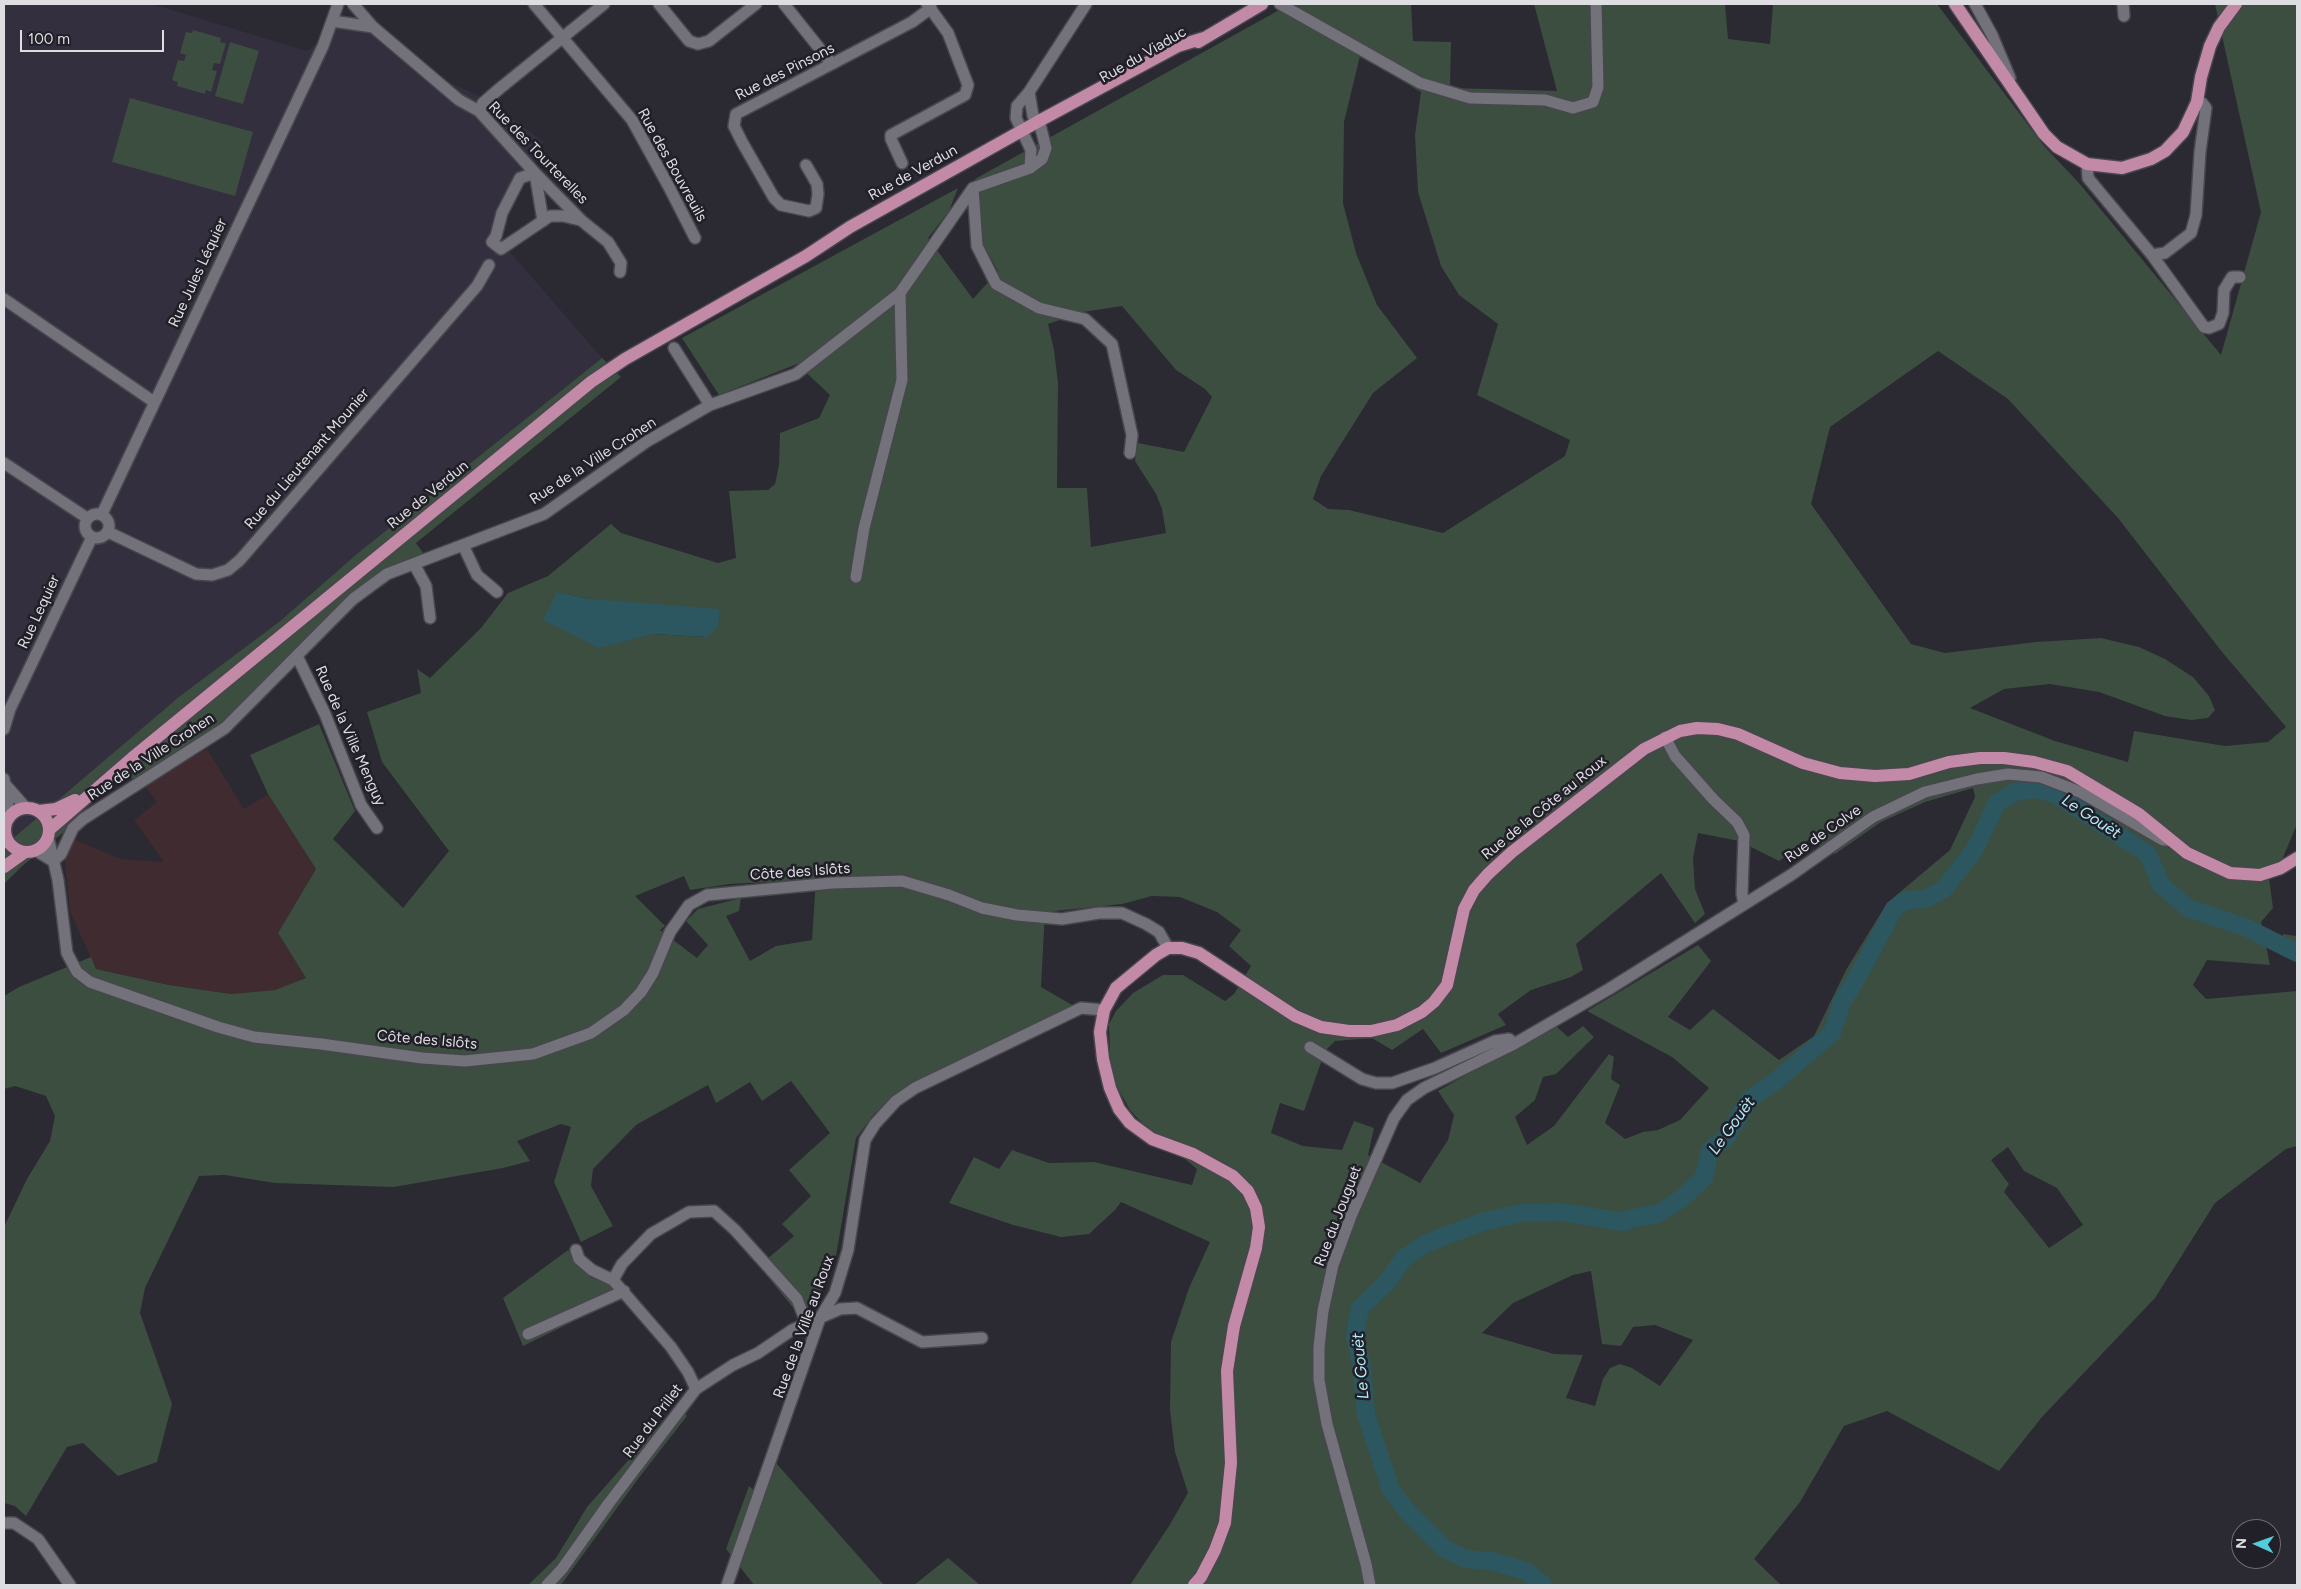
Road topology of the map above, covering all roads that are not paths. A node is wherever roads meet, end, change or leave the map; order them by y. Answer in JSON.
{"nodes":[{"id":1,"x":338,"y":4,"type":"edge"},
{"id":2,"x":353,"y":4,"type":"edge"},
{"id":3,"x":534,"y":4,"type":"edge"},
{"id":4,"x":604,"y":4,"type":"edge"},
{"id":5,"x":658,"y":4,"type":"edge"},
{"id":6,"x":756,"y":4,"type":"edge"},
{"id":7,"x":784,"y":4,"type":"edge"},
{"id":8,"x":1086,"y":4,"type":"edge"},
{"id":9,"x":1262,"y":4,"type":"edge"},
{"id":10,"x":1280,"y":4,"type":"edge"},
{"id":11,"x":1596,"y":4,"type":"edge"},
{"id":12,"x":1955,"y":4,"type":"edge"},
{"id":13,"x":1975,"y":4,"type":"edge"},
{"id":14,"x":2123,"y":4,"type":"edge"},
{"id":15,"x":2236,"y":4,"type":"edge"},
{"id":16,"x":929,"y":6,"type":"edge"},
{"id":17,"x":2124,"y":16,"type":"dead end"},
{"id":18,"x":332,"y":21,"type":"junction"},
{"id":19,"x":373,"y":27,"type":"junction"},
{"id":20,"x":563,"y":39,"type":"junction"},
{"id":21,"x":832,"y":64,"type":"junction"},
{"id":22,"x":2014,"y":87,"type":"junction"},
{"id":23,"x":1029,"y":92,"type":"junction"},
{"id":24,"x":2197,"y":102,"type":"junction"},
{"id":25,"x":479,"y":110,"type":"junction"},
{"id":26,"x":1040,"y":125,"type":"junction"},
{"id":27,"x":1023,"y":134,"type":"junction"},
{"id":28,"x":902,"y":164,"type":"dead end"},
{"id":29,"x":2087,"y":164,"type":"junction"},
{"id":30,"x":806,"y":165,"type":"dead end"},
{"id":31,"x":1030,"y":168,"type":"junction"},
{"id":32,"x":535,"y":173,"type":"junction"},
{"id":33,"x":973,"y":188,"type":"junction"},
{"id":34,"x":543,"y":221,"type":"junction"},
{"id":35,"x":582,"y":221,"type":"junction"},
{"id":36,"x":695,"y":238,"type":"dead end"},
{"id":37,"x":2152,"y":255,"type":"junction"},
{"id":38,"x":489,"y":265,"type":"dead end"},
{"id":39,"x":620,"y":272,"type":"dead end"},
{"id":40,"x":2240,"y":277,"type":"dead end"},
{"id":41,"x":900,"y":293,"type":"junction"},
{"id":42,"x":4,"y":298,"type":"edge"},
{"id":43,"x":674,"y":348,"type":"dead end"},
{"id":44,"x":154,"y":402,"type":"junction"},
{"id":45,"x":710,"y":405,"type":"junction"},
{"id":46,"x":1130,"y":453,"type":"dead end"},
{"id":47,"x":4,"y":463,"type":"edge"},
{"id":48,"x":102,"y":514,"type":"junction"},
{"id":49,"x":87,"y":518,"type":"junction"},
{"id":50,"x":108,"y":532,"type":"junction"},
{"id":51,"x":92,"y":537,"type":"junction"},
{"id":52,"x":463,"y":545,"type":"junction"},
{"id":53,"x":414,"y":564,"type":"junction"},
{"id":54,"x":856,"y":577,"type":"dead end"},
{"id":55,"x":497,"y":592,"type":"dead end"},
{"id":56,"x":430,"y":618,"type":"dead end"},
{"id":57,"x":297,"y":656,"type":"junction"},
{"id":58,"x":7,"y":707,"type":"edge"},
{"id":59,"x":4,"y":729,"type":"edge"},
{"id":60,"x":1666,"y":737,"type":"junction"},
{"id":61,"x":4,"y":781,"type":"edge"},
{"id":62,"x":92,"y":791,"type":"junction"},
{"id":63,"x":26,"y":808,"type":"junction"},
{"id":64,"x":39,"y":811,"type":"junction"},
{"id":65,"x":10,"y":817,"type":"junction"},
{"id":66,"x":377,"y":828,"type":"dead end"},
{"id":67,"x":48,"y":833,"type":"junction"},
{"id":68,"x":5,"y":839,"type":"edge"},
{"id":69,"x":2172,"y":840,"type":"junction"},
{"id":70,"x":30,"y":851,"type":"junction"},
{"id":71,"x":2297,"y":858,"type":"edge"},
{"id":72,"x":52,"y":861,"type":"junction"},
{"id":73,"x":4,"y":867,"type":"edge"},
{"id":74,"x":1744,"y":904,"type":"junction"},
{"id":75,"x":1168,"y":948,"type":"junction"},
{"id":76,"x":1104,"y":1010,"type":"junction"},
{"id":77,"x":1514,"y":1044,"type":"junction"},
{"id":78,"x":1310,"y":1047,"type":"dead end"},
{"id":79,"x":576,"y":1250,"type":"dead end"},
{"id":80,"x":613,"y":1280,"type":"junction"},
{"id":81,"x":624,"y":1291,"type":"junction"},
{"id":82,"x":820,"y":1318,"type":"junction"},
{"id":83,"x":806,"y":1322,"type":"junction"},
{"id":84,"x":528,"y":1334,"type":"dead end"},
{"id":85,"x":982,"y":1338,"type":"dead end"},
{"id":86,"x":696,"y":1389,"type":"junction"},
{"id":87,"x":4,"y":1522,"type":"edge"},
{"id":88,"x":70,"y":1585,"type":"edge"},
{"id":89,"x":547,"y":1585,"type":"edge"},
{"id":90,"x":727,"y":1585,"type":"edge"},
{"id":91,"x":1194,"y":1585,"type":"edge"},
{"id":92,"x":1370,"y":1585,"type":"edge"}],
"edges":[{"from":1,"to":18,"type":"street"},
{"from":2,"to":19,"type":"street","name":"Rue des Tourterelles"},
{"from":3,"to":20,"type":"street","name":"Rue des Bouvreuils"},
{"from":4,"to":20,"type":"street"},
{"from":5,"to":6,"type":"street"},
{"from":7,"to":21,"type":"street"},
{"from":8,"to":23,"type":"street"},
{"from":9,"to":26,"type":"main road","name":"Rue du Viaduc"},
{"from":10,"to":11,"type":"street"},
{"from":12,"to":22,"type":"main road"},
{"from":13,"to":22,"type":"street"},
{"from":14,"to":17,"type":"street"},
{"from":15,"to":24,"type":"main road"},
{"from":16,"to":21,"type":"street","name":"Rue des Pinsons"},
{"from":16,"to":28,"type":"street"},
{"from":18,"to":19,"type":"street"},
{"from":18,"to":44,"type":"street","name":"Rue Jules Léquier"},
{"from":19,"to":25,"type":"street","name":"Rue des Tourterelles"},
{"from":20,"to":25,"type":"street"},
{"from":20,"to":36,"type":"street","name":"Rue des Bouvreuils"},
{"from":21,"to":30,"type":"street","name":"Rue des Pinsons"},
{"from":22,"to":29,"type":"main road"},
{"from":23,"to":26,"type":"street"},
{"from":23,"to":27,"type":"street"},
{"from":24,"to":29,"type":"main road"},
{"from":24,"to":37,"type":"street"},
{"from":25,"to":32,"type":"street","name":"Rue des Tourterelles"},
{"from":26,"to":27,"type":"main road","name":"Rue de Verdun"},
{"from":26,"to":31,"type":"street"},
{"from":27,"to":31,"type":"street"},
{"from":27,"to":62,"type":"main road","name":"Rue de Verdun"},
{"from":29,"to":37,"type":"street"},
{"from":31,"to":33,"type":"street"},
{"from":32,"to":34,"type":"street"},
{"from":32,"to":34,"type":"street"},
{"from":32,"to":35,"type":"street","name":"Rue des Tourterelles"},
{"from":33,"to":41,"type":"street","name":"Rue de la Ville Crohen"},
{"from":33,"to":46,"type":"street"},
{"from":34,"to":35,"type":"street"},
{"from":35,"to":39,"type":"street","name":"Rue des Tourterelles"},
{"from":37,"to":40,"type":"street"},
{"from":38,"to":50,"type":"street","name":"Rue du Lieutenant Mounier"},
{"from":41,"to":45,"type":"street","name":"Rue de la Ville Crohen"},
{"from":41,"to":54,"type":"street"},
{"from":42,"to":44,"type":"street"},
{"from":43,"to":45,"type":"street"},
{"from":44,"to":48,"type":"street","name":"Rue Jules Léquier"},
{"from":45,"to":52,"type":"street","name":"Rue de la Ville Crohen"},
{"from":47,"to":49,"type":"street"},
{"from":48,"to":49,"type":"street"},
{"from":48,"to":50,"type":"street"},
{"from":49,"to":51,"type":"street"},
{"from":50,"to":51,"type":"street"},
{"from":51,"to":58,"type":"street","name":"Rue Lequier"},
{"from":52,"to":53,"type":"street","name":"Rue de la Ville Crohen"},
{"from":52,"to":55,"type":"street"},
{"from":53,"to":56,"type":"street"},
{"from":53,"to":57,"type":"street","name":"Rue de la Ville Crohen"},
{"from":57,"to":66,"type":"street","name":"Rue de la Ville Menguy"},
{"from":57,"to":72,"type":"street","name":"Rue de la Ville Crohen"},
{"from":58,"to":59,"type":"street","name":"Rue Lequier"},
{"from":60,"to":69,"type":"main road","name":"Rue de la Côte au Roux"},
{"from":60,"to":74,"type":"street"},
{"from":60,"to":75,"type":"main road","name":"Rue de la Côte au Roux"},
{"from":61,"to":63,"type":"street"},
{"from":61,"to":65,"type":"street"},
{"from":62,"to":64,"type":"main road","name":"Rue de Verdun"},
{"from":62,"to":67,"type":"main road","name":"Rue de Verdun"},
{"from":63,"to":64,"type":"main road"},
{"from":63,"to":65,"type":"main road"},
{"from":64,"to":67,"type":"main road"},
{"from":65,"to":68,"type":"main road"},
{"from":67,"to":70,"type":"main road"},
{"from":67,"to":72,"type":"street","name":"Côte des Islôts"},
{"from":68,"to":70,"type":"main road"},
{"from":69,"to":71,"type":"main road","name":"Rue de la Côte au Roux"},
{"from":69,"to":74,"type":"street","name":"Rue de Colve"},
{"from":70,"to":72,"type":"street"},
{"from":70,"to":73,"type":"main road"},
{"from":72,"to":75,"type":"street","name":"Côte des Islôts"},
{"from":74,"to":77,"type":"street","name":"Rue de Colve"},
{"from":75,"to":76,"type":"main road"},
{"from":76,"to":82,"type":"street","name":"Rue de la Ville au Roux"},
{"from":76,"to":91,"type":"main road"},
{"from":77,"to":78,"type":"street"},
{"from":77,"to":92,"type":"street","name":"Rue du Jouguet"},
{"from":79,"to":80,"type":"street"},
{"from":80,"to":81,"type":"street"},
{"from":80,"to":83,"type":"street"},
{"from":81,"to":84,"type":"street"},
{"from":81,"to":86,"type":"street"},
{"from":82,"to":83,"type":"street","name":"Rue du Prillet"},
{"from":82,"to":85,"type":"street","name":"Rue du Prillet"},
{"from":82,"to":90,"type":"street","name":"Rue de la Ville au Roux"},
{"from":83,"to":86,"type":"street","name":"Rue du Prillet"},
{"from":86,"to":89,"type":"street","name":"Rue du Prillet"},
{"from":87,"to":88,"type":"street"}]}
